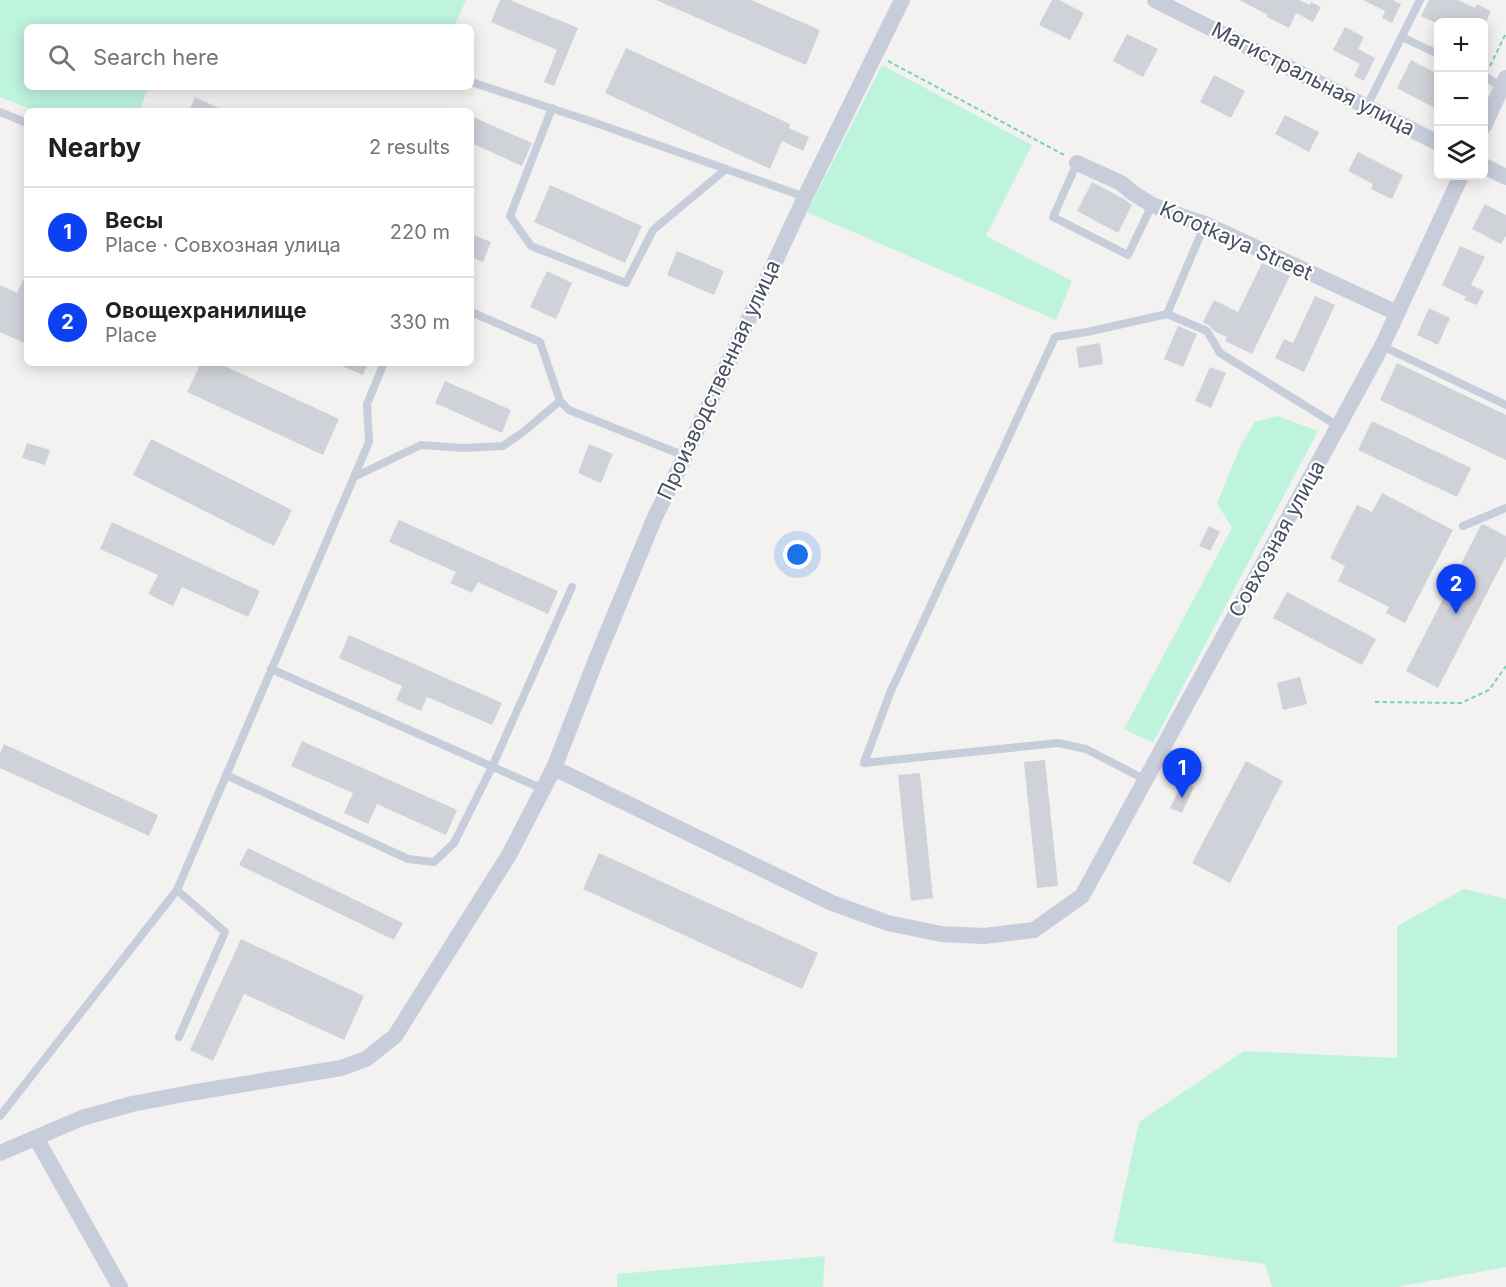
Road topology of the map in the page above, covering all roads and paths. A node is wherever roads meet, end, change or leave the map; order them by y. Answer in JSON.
{"nodes":[{"id":1,"x":902,"y":0,"type":"edge"},
{"id":2,"x":1155,"y":0,"type":"edge"},
{"id":3,"x":1420,"y":0,"type":"edge"},
{"id":4,"x":1506,"y":33,"type":"edge"},
{"id":5,"x":1402,"y":37,"type":"junction"},
{"id":6,"x":1434,"y":52,"type":"edge"},
{"id":7,"x":875,"y":54,"type":"junction"},
{"id":8,"x":1486,"y":72,"type":"edge"},
{"id":9,"x":1488,"y":78,"type":"edge"},
{"id":10,"x":474,"y":83,"type":"edge"},
{"id":11,"x":1505,"y":85,"type":"edge"},
{"id":12,"x":1366,"y":106,"type":"junction"},
{"id":13,"x":552,"y":108,"type":"junction"},
{"id":14,"x":0,"y":112,"type":"edge"},
{"id":15,"x":1488,"y":118,"type":"edge"},
{"id":16,"x":24,"y":122,"type":"edge"},
{"id":17,"x":1434,"y":141,"type":"edge"},
{"id":18,"x":1077,"y":163,"type":"junction"},
{"id":19,"x":1488,"y":168,"type":"edge"},
{"id":20,"x":726,"y":169,"type":"junction"},
{"id":21,"x":1506,"y":177,"type":"edge"},
{"id":22,"x":1459,"y":180,"type":"edge"},
{"id":23,"x":805,"y":197,"type":"junction"},
{"id":24,"x":1152,"y":205,"type":"junction"},
{"id":25,"x":1204,"y":224,"type":"junction"},
{"id":26,"x":474,"y":313,"type":"edge"},
{"id":27,"x":1397,"y":313,"type":"junction"},
{"id":28,"x":1167,"y":314,"type":"junction"},
{"id":29,"x":1382,"y":346,"type":"junction"},
{"id":30,"x":383,"y":366,"type":"edge"},
{"id":31,"x":560,"y":401,"type":"junction"},
{"id":32,"x":1506,"y":405,"type":"edge"},
{"id":33,"x":1338,"y":426,"type":"junction"},
{"id":34,"x":685,"y":456,"type":"junction"},
{"id":35,"x":354,"y":477,"type":"junction"},
{"id":36,"x":1506,"y":508,"type":"edge"},
{"id":37,"x":1463,"y":526,"type":"dead end"},
{"id":38,"x":572,"y":587,"type":"dead end"},
{"id":39,"x":1506,"y":666,"type":"edge"},
{"id":40,"x":271,"y":669,"type":"junction"},
{"id":41,"x":1375,"y":702,"type":"dead end"},
{"id":42,"x":492,"y":767,"type":"junction"},
{"id":43,"x":554,"y":768,"type":"junction"},
{"id":44,"x":226,"y":775,"type":"junction"},
{"id":45,"x":1146,"y":780,"type":"junction"},
{"id":46,"x":543,"y":789,"type":"junction"},
{"id":47,"x":177,"y":890,"type":"junction"},
{"id":48,"x":179,"y":1037,"type":"dead end"},
{"id":49,"x":0,"y":1116,"type":"edge"},
{"id":50,"x":36,"y":1138,"type":"junction"},
{"id":51,"x":0,"y":1153,"type":"edge"},
{"id":52,"x":120,"y":1287,"type":"edge"}],
"edges":[{"from":1,"to":7,"type":"street","name":"Производственная улица"},
{"from":2,"to":12,"type":"street","name":"Магистральная улица"},
{"from":3,"to":5,"type":"lane"},
{"from":4,"to":8,"type":"path"},
{"from":5,"to":6,"type":"lane"},
{"from":5,"to":12,"type":"lane"},
{"from":7,"to":18,"type":"path"},
{"from":7,"to":23,"type":"street","name":"Производственная улица"},
{"from":9,"to":11,"type":"lane"},
{"from":10,"to":13,"type":"lane"},
{"from":11,"to":15,"type":"street"},
{"from":12,"to":17,"type":"street","name":"Магистральная улица"},
{"from":13,"to":20,"type":"lane"},
{"from":13,"to":20,"type":"lane"},
{"from":14,"to":16,"type":"lane"},
{"from":18,"to":24,"type":"street","name":"Korotkaya Street"},
{"from":18,"to":24,"type":"lane"},
{"from":19,"to":21,"type":"street"},
{"from":20,"to":23,"type":"lane"},
{"from":22,"to":27,"type":"street","name":"Совхозная улица"},
{"from":23,"to":34,"type":"street","name":"Производственная улица"},
{"from":24,"to":25,"type":"street","name":"Korotkaya Street"},
{"from":25,"to":27,"type":"street","name":"Korotkaya Street"},
{"from":25,"to":28,"type":"lane"},
{"from":26,"to":31,"type":"lane"},
{"from":27,"to":29,"type":"street","name":"Совхозная улица"},
{"from":28,"to":33,"type":"lane"},
{"from":28,"to":45,"type":"lane"},
{"from":29,"to":32,"type":"lane"},
{"from":29,"to":33,"type":"street","name":"Совхозная улица"},
{"from":30,"to":35,"type":"lane"},
{"from":31,"to":34,"type":"lane"},
{"from":31,"to":35,"type":"lane"},
{"from":33,"to":45,"type":"street","name":"Совхозная улица"},
{"from":34,"to":43,"type":"street","name":"Производственная улица"},
{"from":35,"to":40,"type":"lane"},
{"from":36,"to":37,"type":"lane"},
{"from":38,"to":42,"type":"lane"},
{"from":39,"to":41,"type":"path"},
{"from":40,"to":42,"type":"lane"},
{"from":40,"to":44,"type":"lane"},
{"from":42,"to":44,"type":"lane"},
{"from":42,"to":46,"type":"lane"},
{"from":43,"to":45,"type":"street","name":"Совхозная улица"},
{"from":43,"to":46,"type":"street","name":"Производственная улица"},
{"from":44,"to":47,"type":"lane"},
{"from":46,"to":50,"type":"street","name":"Производственная улица"},
{"from":47,"to":48,"type":"lane"},
{"from":47,"to":49,"type":"lane"},
{"from":50,"to":51,"type":"street","name":"Производственная улица"},
{"from":50,"to":52,"type":"street"}]}
